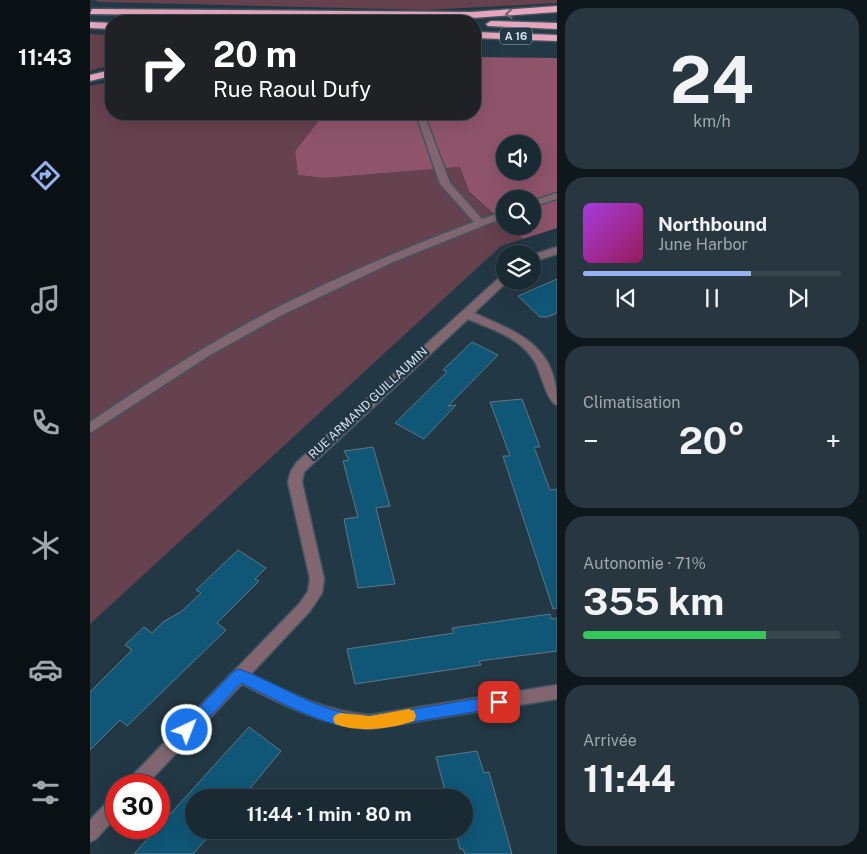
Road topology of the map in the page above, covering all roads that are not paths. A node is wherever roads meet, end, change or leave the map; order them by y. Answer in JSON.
{"nodes":[{"id":1,"x":557,"y":9,"type":"edge"},
{"id":2,"x":91,"y":12,"type":"edge"},
{"id":3,"x":196,"y":15,"type":"edge"},
{"id":4,"x":481,"y":24,"type":"edge"},
{"id":5,"x":90,"y":25,"type":"edge"},
{"id":6,"x":105,"y":26,"type":"edge"},
{"id":7,"x":557,"y":26,"type":"edge"},
{"id":8,"x":481,"y":35,"type":"edge"},
{"id":9,"x":557,"y":38,"type":"edge"},
{"id":10,"x":481,"y":45,"type":"edge"},
{"id":11,"x":557,"y":46,"type":"edge"},
{"id":12,"x":105,"y":74,"type":"edge"},
{"id":13,"x":90,"y":78,"type":"edge"},
{"id":14,"x":422,"y":120,"type":"edge"},
{"id":15,"x":557,"y":196,"type":"edge"},
{"id":16,"x":541,"y":201,"type":"edge"},
{"id":17,"x":496,"y":217,"type":"edge"},
{"id":18,"x":480,"y":223,"type":"junction"},
{"id":19,"x":557,"y":250,"type":"edge"},
{"id":20,"x":541,"y":256,"type":"edge"},
{"id":21,"x":496,"y":286,"type":"edge"},
{"id":22,"x":465,"y":312,"type":"junction"},
{"id":23,"x":557,"y":401,"type":"edge"},
{"id":24,"x":90,"y":428,"type":"edge"},
{"id":25,"x":239,"y":675,"type":"junction"},
{"id":26,"x":557,"y":692,"type":"edge"},
{"id":27,"x":146,"y":774,"type":"edge"},
{"id":28,"x":105,"y":817,"type":"edge"},
{"id":29,"x":90,"y":833,"type":"edge"}],
"edges":[{"from":1,"to":2,"type":"highway","one_way":true},
{"from":2,"to":3,"type":"highway"},
{"from":4,"to":7,"type":"highway","number":"A 16"},
{"from":5,"to":6,"type":"highway"},
{"from":8,"to":9,"type":"highway","number":"A 16"},
{"from":10,"to":11,"type":"highway"},
{"from":12,"to":13,"type":"highway"},
{"from":14,"to":18,"type":"street"},
{"from":15,"to":16,"type":"street"},
{"from":17,"to":18,"type":"street"},
{"from":18,"to":24,"type":"street"},
{"from":19,"to":20,"type":"street"},
{"from":21,"to":22,"type":"street","name":"RUE ARMAND GUILLAUMIN"},
{"from":22,"to":23,"type":"street"},
{"from":22,"to":25,"type":"street","name":"RUE ARMAND GUILLAUMIN"},
{"from":25,"to":26,"type":"street"},
{"from":25,"to":27,"type":"street","name":"RUE ARMAND GUILLAUMIN"},
{"from":28,"to":29,"type":"street"}]}
